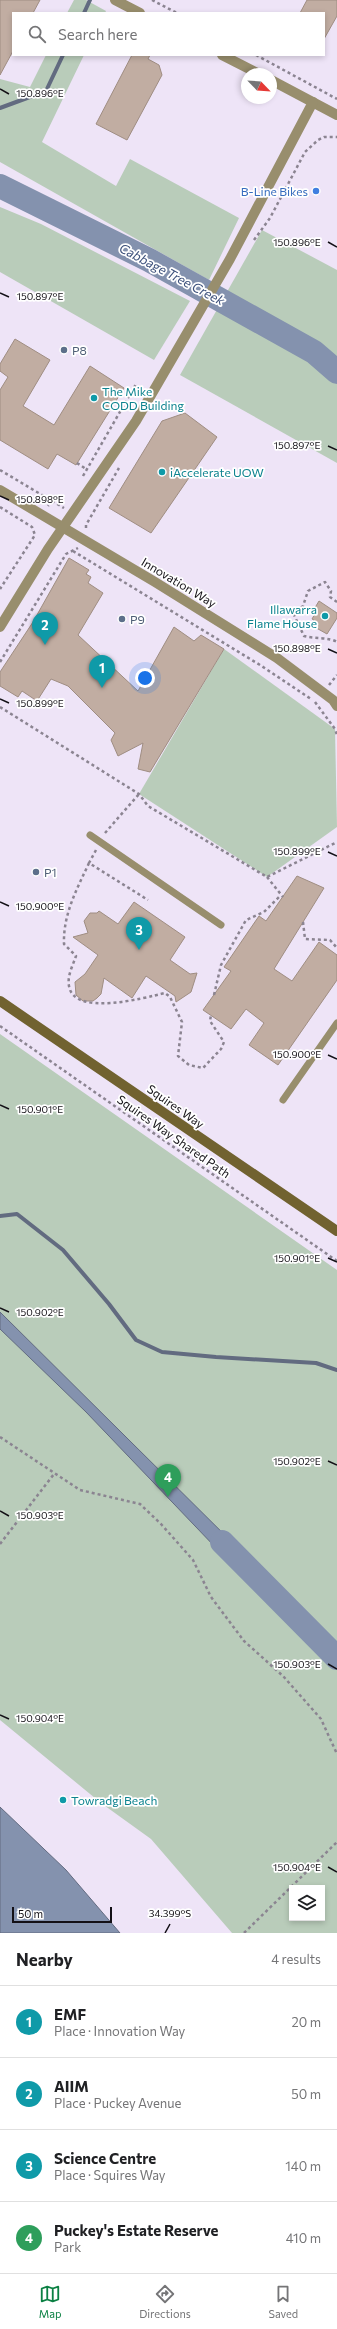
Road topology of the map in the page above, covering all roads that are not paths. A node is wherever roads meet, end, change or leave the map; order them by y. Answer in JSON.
{"nodes":[{"id":1,"x":115,"y":0,"type":"edge"},
{"id":2,"x":138,"y":12,"type":"edge"},
{"id":3,"x":224,"y":56,"type":"edge"},
{"id":4,"x":247,"y":68,"type":"edge"},
{"id":5,"x":277,"y":83,"type":"edge"},
{"id":6,"x":313,"y":102,"type":"junction"},
{"id":7,"x":337,"y":114,"type":"edge"},
{"id":8,"x":0,"y":490,"type":"edge"},
{"id":9,"x":62,"y":529,"type":"junction"},
{"id":10,"x":0,"y":627,"type":"edge"},
{"id":11,"x":337,"y":706,"type":"edge"},
{"id":12,"x":90,"y":835,"type":"dead end"},
{"id":13,"x":221,"y":925,"type":"dead end"},
{"id":14,"x":0,"y":1001,"type":"edge"},
{"id":15,"x":337,"y":1023,"type":"edge"},
{"id":16,"x":283,"y":1100,"type":"dead end"},
{"id":17,"x":337,"y":1231,"type":"edge"}],
"edges":[{"from":1,"to":2,"type":"street"},
{"from":3,"to":4,"type":"street"},
{"from":5,"to":6,"type":"street"},
{"from":6,"to":7,"type":"street"},
{"from":6,"to":9,"type":"street"},
{"from":8,"to":9,"type":"street","name":"Innovation Way"},
{"from":9,"to":10,"type":"street"},
{"from":9,"to":11,"type":"street","name":"Innovation Way"},
{"from":12,"to":13,"type":"lane"},
{"from":14,"to":17,"type":"main road","name":"Squires Way"},
{"from":15,"to":16,"type":"lane"}]}
